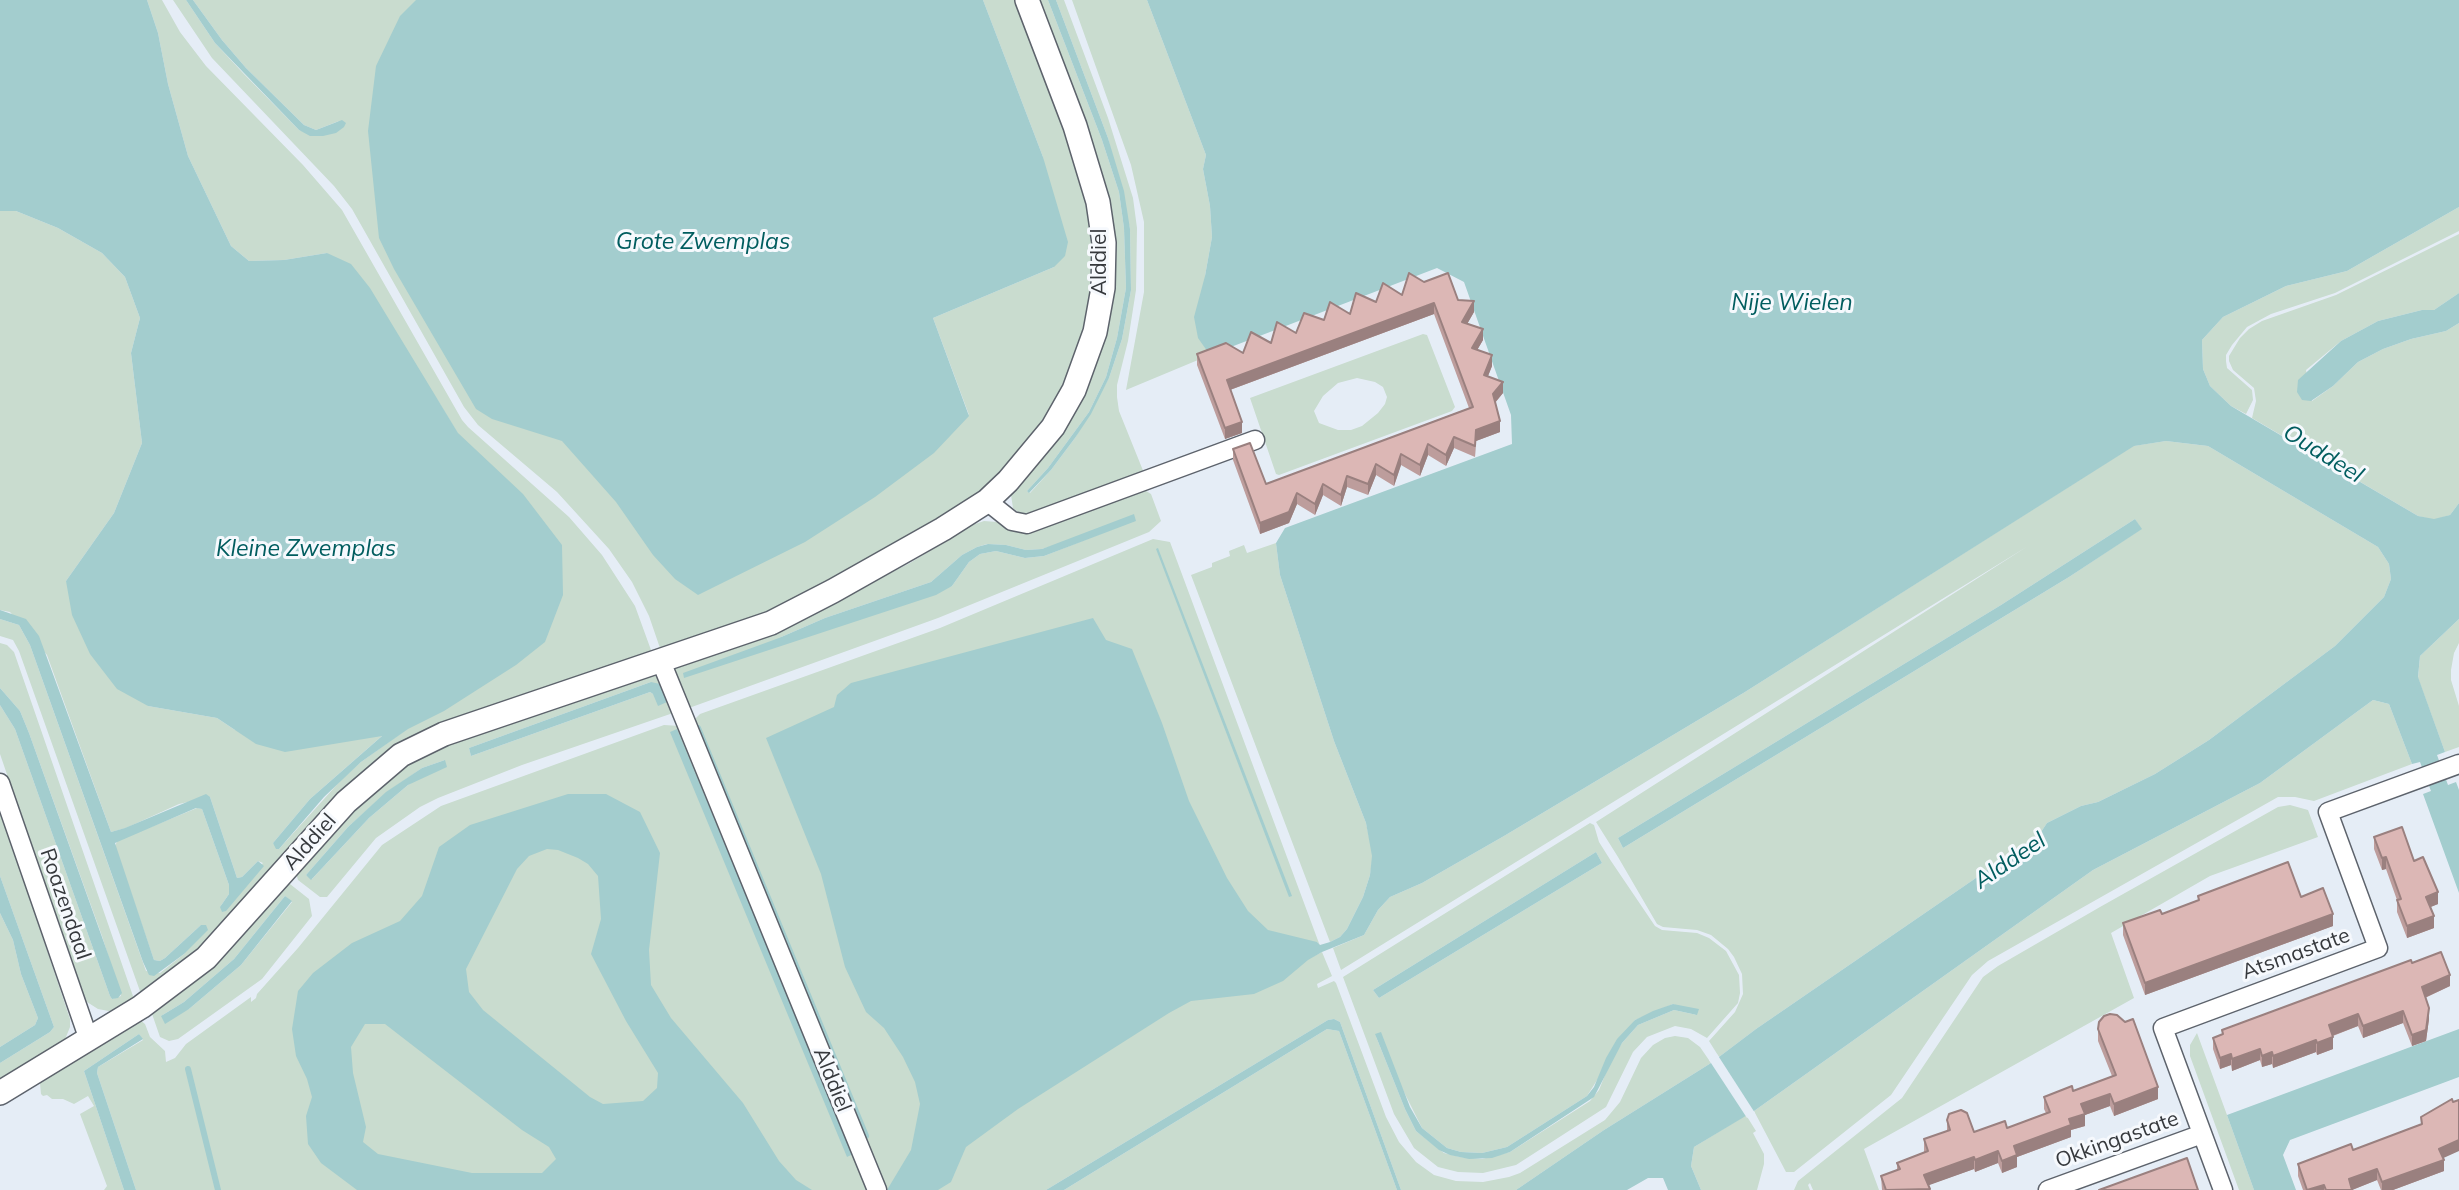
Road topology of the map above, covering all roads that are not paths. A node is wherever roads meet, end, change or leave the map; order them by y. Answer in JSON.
{"nodes":[{"id":1,"x":1027,"y":0,"type":"edge"},
{"id":2,"x":1255,"y":440,"type":"dead end"},
{"id":3,"x":987,"y":501,"type":"junction"},
{"id":4,"x":660,"y":659,"type":"junction"},
{"id":5,"x":2451,"y":767,"type":"edge"},
{"id":6,"x":0,"y":783,"type":"edge"},
{"id":7,"x":89,"y":1040,"type":"junction"},
{"id":8,"x":0,"y":1093,"type":"edge"},
{"id":9,"x":2202,"y":1134,"type":"junction"},
{"id":10,"x":877,"y":1190,"type":"edge"},
{"id":11,"x":2048,"y":1190,"type":"edge"},
{"id":12,"x":2223,"y":1190,"type":"edge"}],
"edges":[{"from":1,"to":3,"type":"street","name":"Alddiel"},
{"from":2,"to":3,"type":"street"},
{"from":3,"to":4,"type":"street","name":"Alddiel"},
{"from":4,"to":7,"type":"street","name":"Alddiel"},
{"from":4,"to":10,"type":"street","name":"Alddiel"},
{"from":5,"to":9,"type":"street","name":"Atsmastate"},
{"from":6,"to":7,"type":"street","name":"Roazendaal"},
{"from":7,"to":8,"type":"street","name":"Alddiel"},
{"from":9,"to":11,"type":"street","name":"Okkingastate"},
{"from":9,"to":12,"type":"street","name":"Atsmastate"}]}
